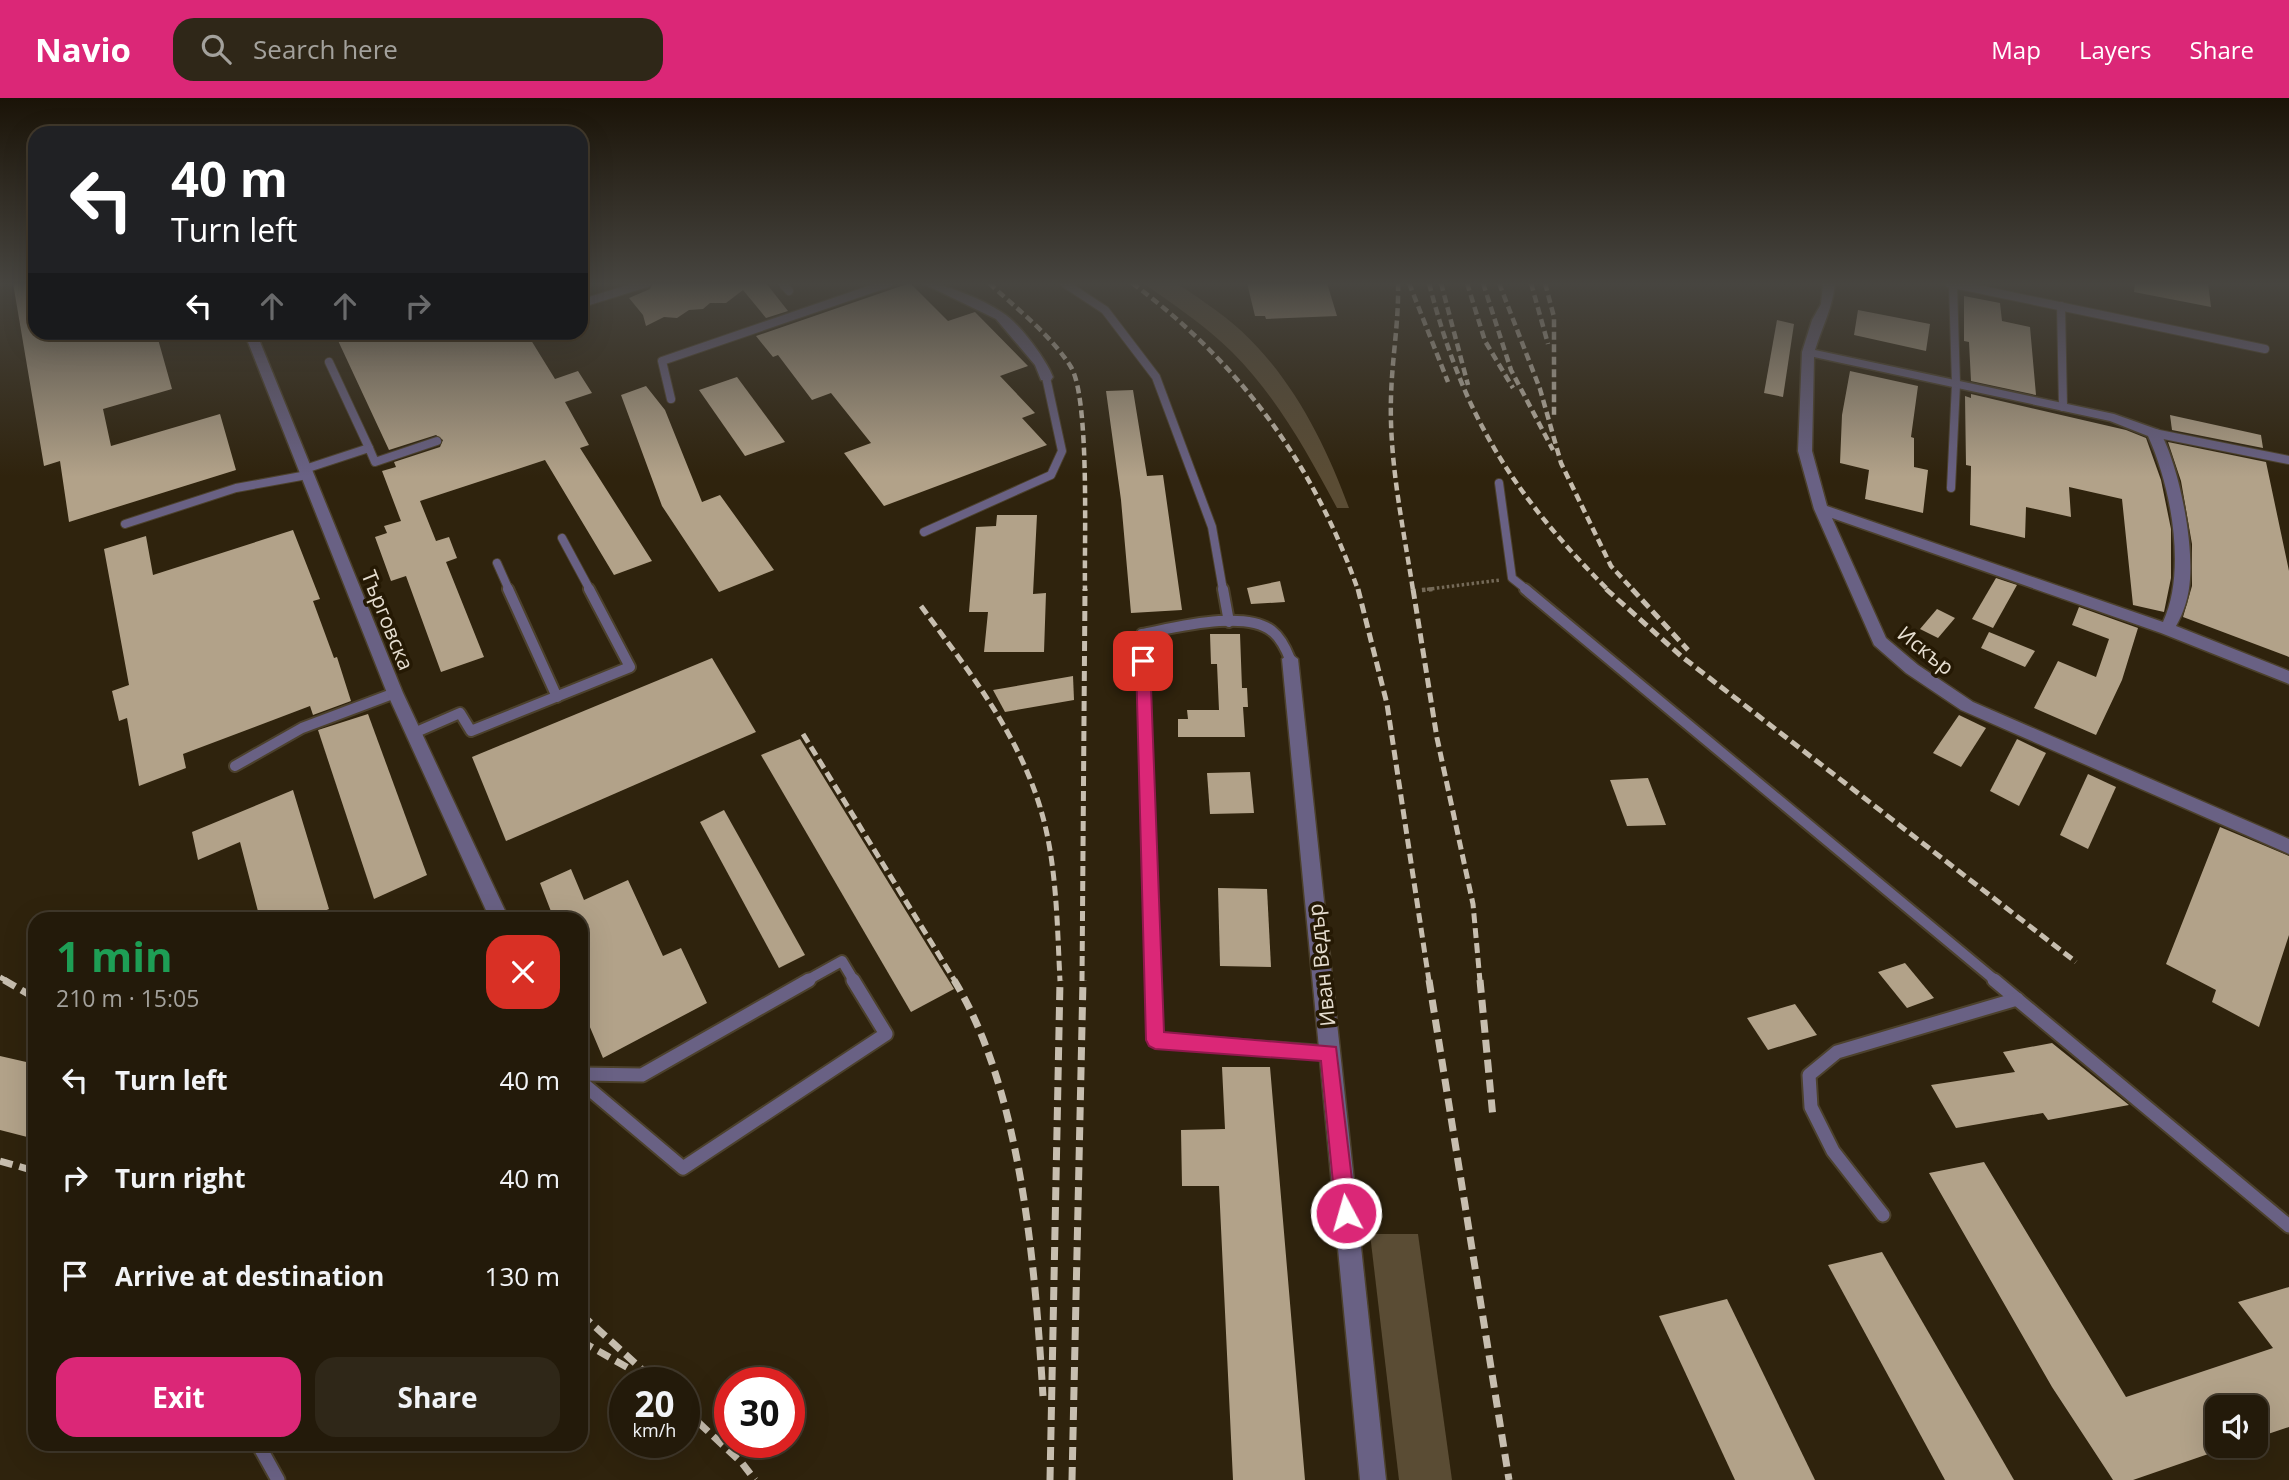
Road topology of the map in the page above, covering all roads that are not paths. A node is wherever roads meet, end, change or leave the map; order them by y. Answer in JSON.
{"nodes":[{"id":1,"x":256,"y":347,"type":"edge"},
{"id":2,"x":701,"y":347,"type":"edge"},
{"id":3,"x":1027,"y":347,"type":"edge"},
{"id":4,"x":1134,"y":347,"type":"edge"},
{"id":5,"x":1809,"y":347,"type":"edge"},
{"id":6,"x":1954,"y":347,"type":"edge"},
{"id":7,"x":2062,"y":347,"type":"edge"},
{"id":8,"x":2258,"y":347,"type":"edge"},
{"id":9,"x":2265,"y":349,"type":"dead end"},
{"id":10,"x":1808,"y":352,"type":"junction"},
{"id":11,"x":329,"y":362,"type":"dead end"},
{"id":12,"x":1046,"y":377,"type":"joint"},
{"id":13,"x":1956,"y":384,"type":"junction"},
{"id":14,"x":671,"y":399,"type":"dead end"},
{"id":15,"x":2063,"y":407,"type":"junction"},
{"id":16,"x":2154,"y":433,"type":"junction"},
{"id":17,"x":437,"y":441,"type":"dead end"},
{"id":18,"x":369,"y":448,"type":"junction"},
{"id":19,"x":2289,"y":460,"type":"edge"},
{"id":20,"x":306,"y":472,"type":"junction"},
{"id":21,"x":1499,"y":483,"type":"dead end"},
{"id":22,"x":1951,"y":488,"type":"dead end"},
{"id":23,"x":1821,"y":509,"type":"junction"},
{"id":24,"x":125,"y":524,"type":"dead end"},
{"id":25,"x":924,"y":531,"type":"dead end"},
{"id":26,"x":562,"y":538,"type":"dead end"},
{"id":27,"x":497,"y":563,"type":"dead end"},
{"id":28,"x":1229,"y":622,"type":"junction"},
{"id":29,"x":2168,"y":629,"type":"junction"},
{"id":30,"x":1290,"y":659,"type":"joint"},
{"id":31,"x":2289,"y":678,"type":"edge"},
{"id":32,"x":395,"y":693,"type":"junction"},
{"id":33,"x":557,"y":696,"type":"junction"},
{"id":34,"x":414,"y":733,"type":"junction"},
{"id":35,"x":235,"y":766,"type":"dead end"},
{"id":36,"x":2289,"y":846,"type":"edge"},
{"id":37,"x":497,"y":912,"type":"edge"},
{"id":38,"x":2017,"y":999,"type":"junction"},
{"id":39,"x":1330,"y":1053,"type":"junction"},
{"id":40,"x":588,"y":1074,"type":"edge"},
{"id":41,"x":588,"y":1088,"type":"edge"},
{"id":42,"x":1883,"y":1215,"type":"dead end"},
{"id":43,"x":2289,"y":1226,"type":"edge"},
{"id":44,"x":262,"y":1451,"type":"edge"},
{"id":45,"x":278,"y":1480,"type":"edge"},
{"id":46,"x":1373,"y":1480,"type":"edge"}],
"edges":[{"from":1,"to":20,"type":"street","name":"Търговска"},
{"from":2,"to":14,"type":"lane"},
{"from":3,"to":12,"type":"street"},
{"from":4,"to":28,"type":"lane"},
{"from":5,"to":10,"type":"street","name":"Искър"},
{"from":6,"to":13,"type":"lane"},
{"from":7,"to":15,"type":"lane"},
{"from":8,"to":9,"type":"lane"},
{"from":10,"to":13,"type":"street"},
{"from":10,"to":23,"type":"street","name":"Искър"},
{"from":11,"to":18,"type":"lane"},
{"from":12,"to":25,"type":"lane"},
{"from":13,"to":15,"type":"street"},
{"from":13,"to":22,"type":"lane"},
{"from":15,"to":16,"type":"street"},
{"from":16,"to":19,"type":"lane"},
{"from":16,"to":29,"type":"street"},
{"from":17,"to":18,"type":"lane"},
{"from":18,"to":20,"type":"lane"},
{"from":20,"to":24,"type":"lane"},
{"from":20,"to":32,"type":"street","name":"Търговска"},
{"from":21,"to":38,"type":"lane"},
{"from":23,"to":29,"type":"street"},
{"from":23,"to":36,"type":"street","name":"Искър"},
{"from":26,"to":33,"type":"lane"},
{"from":27,"to":33,"type":"lane"},
{"from":28,"to":30,"type":"lane"},
{"from":28,"to":39,"type":"lane"},
{"from":29,"to":31,"type":"street"},
{"from":30,"to":39,"type":"street","name":"Иван Ведър"},
{"from":32,"to":34,"type":"street","name":"Търговска"},
{"from":32,"to":35,"type":"lane"},
{"from":33,"to":34,"type":"lane"},
{"from":34,"to":37,"type":"street","name":"Търговска"},
{"from":38,"to":42,"type":"lane"},
{"from":38,"to":43,"type":"lane"},
{"from":39,"to":46,"type":"street","name":"Иван Ведър"},
{"from":40,"to":41,"type":"lane"},
{"from":44,"to":45,"type":"lane"}]}
